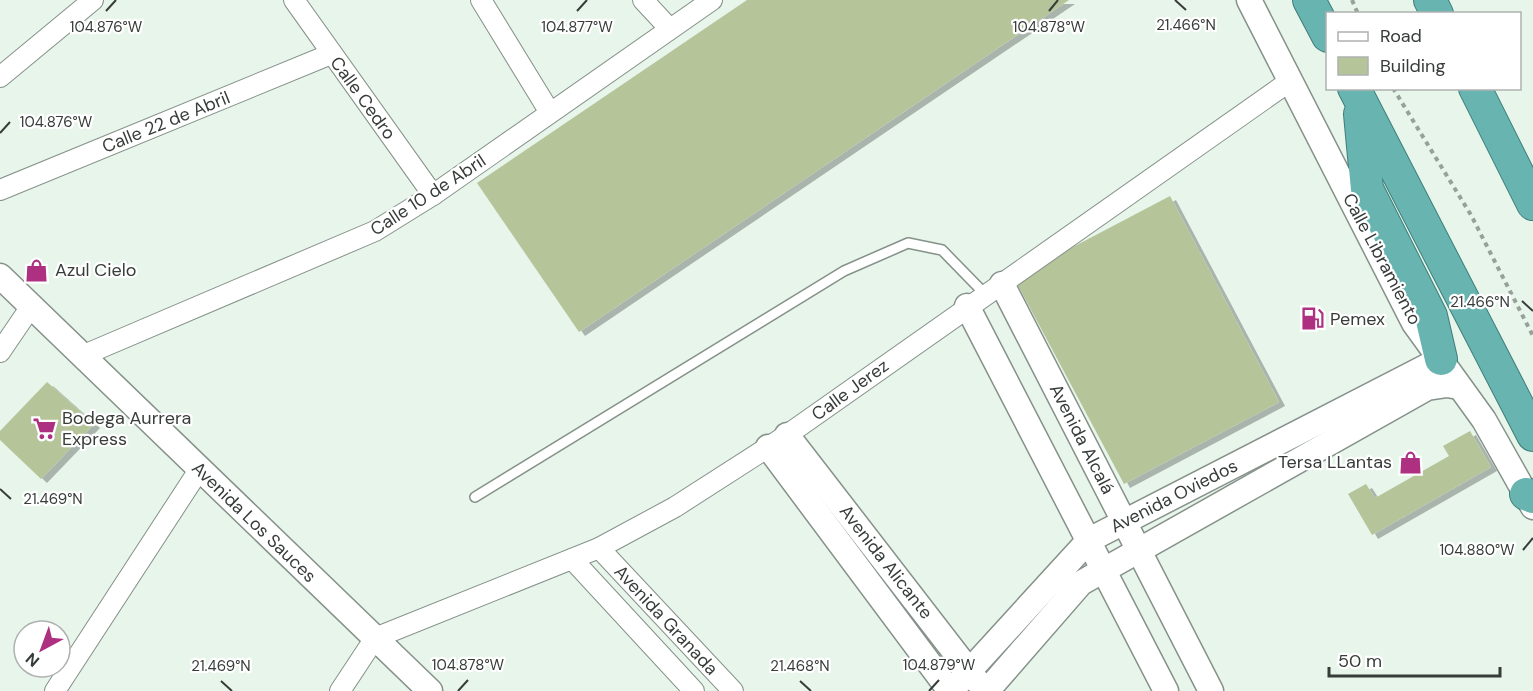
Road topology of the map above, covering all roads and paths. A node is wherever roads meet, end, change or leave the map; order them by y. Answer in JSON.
{"nodes":[{"id":1,"x":93,"y":0,"type":"edge"},
{"id":2,"x":294,"y":0,"type":"edge"},
{"id":3,"x":481,"y":0,"type":"edge"},
{"id":4,"x":643,"y":0,"type":"edge"},
{"id":5,"x":712,"y":0,"type":"edge"},
{"id":6,"x":1249,"y":0,"type":"edge"},
{"id":7,"x":1309,"y":0,"type":"edge"},
{"id":8,"x":669,"y":28,"type":"junction"},
{"id":9,"x":1326,"y":32,"type":"edge"},
{"id":10,"x":331,"y":54,"type":"junction"},
{"id":11,"x":0,"y":77,"type":"edge"},
{"id":12,"x":1290,"y":81,"type":"junction"},
{"id":13,"x":1394,"y":90,"type":"edge"},
{"id":14,"x":1476,"y":90,"type":"edge"},
{"id":15,"x":1357,"y":93,"type":"edge"},
{"id":16,"x":549,"y":111,"type":"junction"},
{"id":17,"x":0,"y":190,"type":"edge"},
{"id":18,"x":433,"y":195,"type":"junction"},
{"id":19,"x":1533,"y":204,"type":"edge"},
{"id":20,"x":0,"y":276,"type":"edge"},
{"id":21,"x":985,"y":294,"type":"junction"},
{"id":22,"x":32,"y":305,"type":"junction"},
{"id":23,"x":1533,"y":336,"type":"edge"},
{"id":24,"x":0,"y":352,"type":"edge"},
{"id":25,"x":84,"y":355,"type":"junction"},
{"id":26,"x":1441,"y":359,"type":"junction"},
{"id":27,"x":1459,"y":387,"type":"junction"},
{"id":28,"x":1533,"y":435,"type":"edge"},
{"id":29,"x":778,"y":441,"type":"junction"},
{"id":30,"x":199,"y":470,"type":"junction"},
{"id":31,"x":475,"y":497,"type":"dead end"},
{"id":32,"x":1531,"y":499,"type":"edge"},
{"id":33,"x":1124,"y":520,"type":"junction"},
{"id":34,"x":1089,"y":540,"type":"junction"},
{"id":35,"x":599,"y":548,"type":"junction"},
{"id":36,"x":1138,"y":549,"type":"junction"},
{"id":37,"x":572,"y":559,"type":"junction"},
{"id":38,"x":1105,"y":569,"type":"junction"},
{"id":39,"x":375,"y":638,"type":"junction"},
{"id":40,"x":969,"y":670,"type":"junction"},
{"id":41,"x":55,"y":691,"type":"edge"},
{"id":42,"x":340,"y":691,"type":"edge"},
{"id":43,"x":430,"y":691,"type":"edge"},
{"id":44,"x":694,"y":691,"type":"edge"},
{"id":45,"x":733,"y":691,"type":"edge"},
{"id":46,"x":951,"y":691,"type":"edge"},
{"id":47,"x":985,"y":691,"type":"edge"},
{"id":48,"x":1166,"y":691,"type":"edge"},
{"id":49,"x":1211,"y":691,"type":"edge"}],
"edges":[{"from":1,"to":11,"type":"street"},
{"from":2,"to":10,"type":"street","name":"Calle Cedro"},
{"from":3,"to":16,"type":"street"},
{"from":4,"to":8,"type":"street"},
{"from":5,"to":8,"type":"street","name":"Calle 10 de Abril"},
{"from":6,"to":12,"type":"street","name":"Calle Libramiento"},
{"from":7,"to":9,"type":"highway"},
{"from":8,"to":16,"type":"street","name":"Calle 10 de Abril"},
{"from":10,"to":17,"type":"street","name":"Calle 22 de Abril"},
{"from":10,"to":18,"type":"street","name":"Calle Cedro"},
{"from":12,"to":21,"type":"street","name":"Calle Jerez"},
{"from":12,"to":26,"type":"street","name":"Calle Libramiento"},
{"from":13,"to":23,"type":"path"},
{"from":14,"to":19,"type":"highway"},
{"from":15,"to":26,"type":"highway"},
{"from":15,"to":28,"type":"highway"},
{"from":16,"to":18,"type":"street","name":"Calle 10 de Abril"},
{"from":18,"to":25,"type":"street","name":"Calle 10 de Abril"},
{"from":20,"to":22,"type":"street","name":"Avenida Los Sauces"},
{"from":21,"to":29,"type":"street","name":"Calle Jerez"},
{"from":21,"to":31,"type":"lane"},
{"from":21,"to":33,"type":"street","name":"Avenida Alcalá"},
{"from":21,"to":34,"type":"street"},
{"from":22,"to":24,"type":"street"},
{"from":22,"to":25,"type":"street","name":"Avenida Los Sauces"},
{"from":25,"to":30,"type":"street","name":"Avenida Los Sauces"},
{"from":26,"to":27,"type":"street","name":"Calle Libramiento"},
{"from":26,"to":33,"type":"street","name":"Avenida Oviedos"},
{"from":27,"to":32,"type":"street","name":"Calle Libramiento"},
{"from":27,"to":36,"type":"street","name":"Avenida Oviedos"},
{"from":29,"to":35,"type":"street","name":"Calle Jerez"},
{"from":29,"to":40,"type":"street","name":"Avenida Alicante"},
{"from":29,"to":46,"type":"street","name":"Avenida Alicante"},
{"from":30,"to":39,"type":"street","name":"Avenida Los Sauces"},
{"from":30,"to":41,"type":"street"},
{"from":33,"to":34,"type":"street","name":"Avenida Oviedos"},
{"from":33,"to":36,"type":"street","name":"Avenida Alcalá"},
{"from":34,"to":38,"type":"street"},
{"from":34,"to":40,"type":"street","name":"Avenida Oviedos"},
{"from":35,"to":37,"type":"street","name":"Calle Jerez"},
{"from":35,"to":45,"type":"street","name":"Avenida Granada"},
{"from":36,"to":38,"type":"street","name":"Avenida Oviedos"},
{"from":36,"to":49,"type":"street","name":"Avenida Alcalá"},
{"from":37,"to":39,"type":"street","name":"Calle Jerez"},
{"from":37,"to":44,"type":"street","name":"Avenida Granada"},
{"from":38,"to":47,"type":"street","name":"Avenida Oviedos"},
{"from":38,"to":48,"type":"street"},
{"from":39,"to":42,"type":"street"},
{"from":39,"to":43,"type":"street","name":"Avenida Los Sauces"},
{"from":40,"to":46,"type":"street","name":"Avenida Oviedos"},
{"from":40,"to":47,"type":"street","name":"Avenida Alicante"}]}
